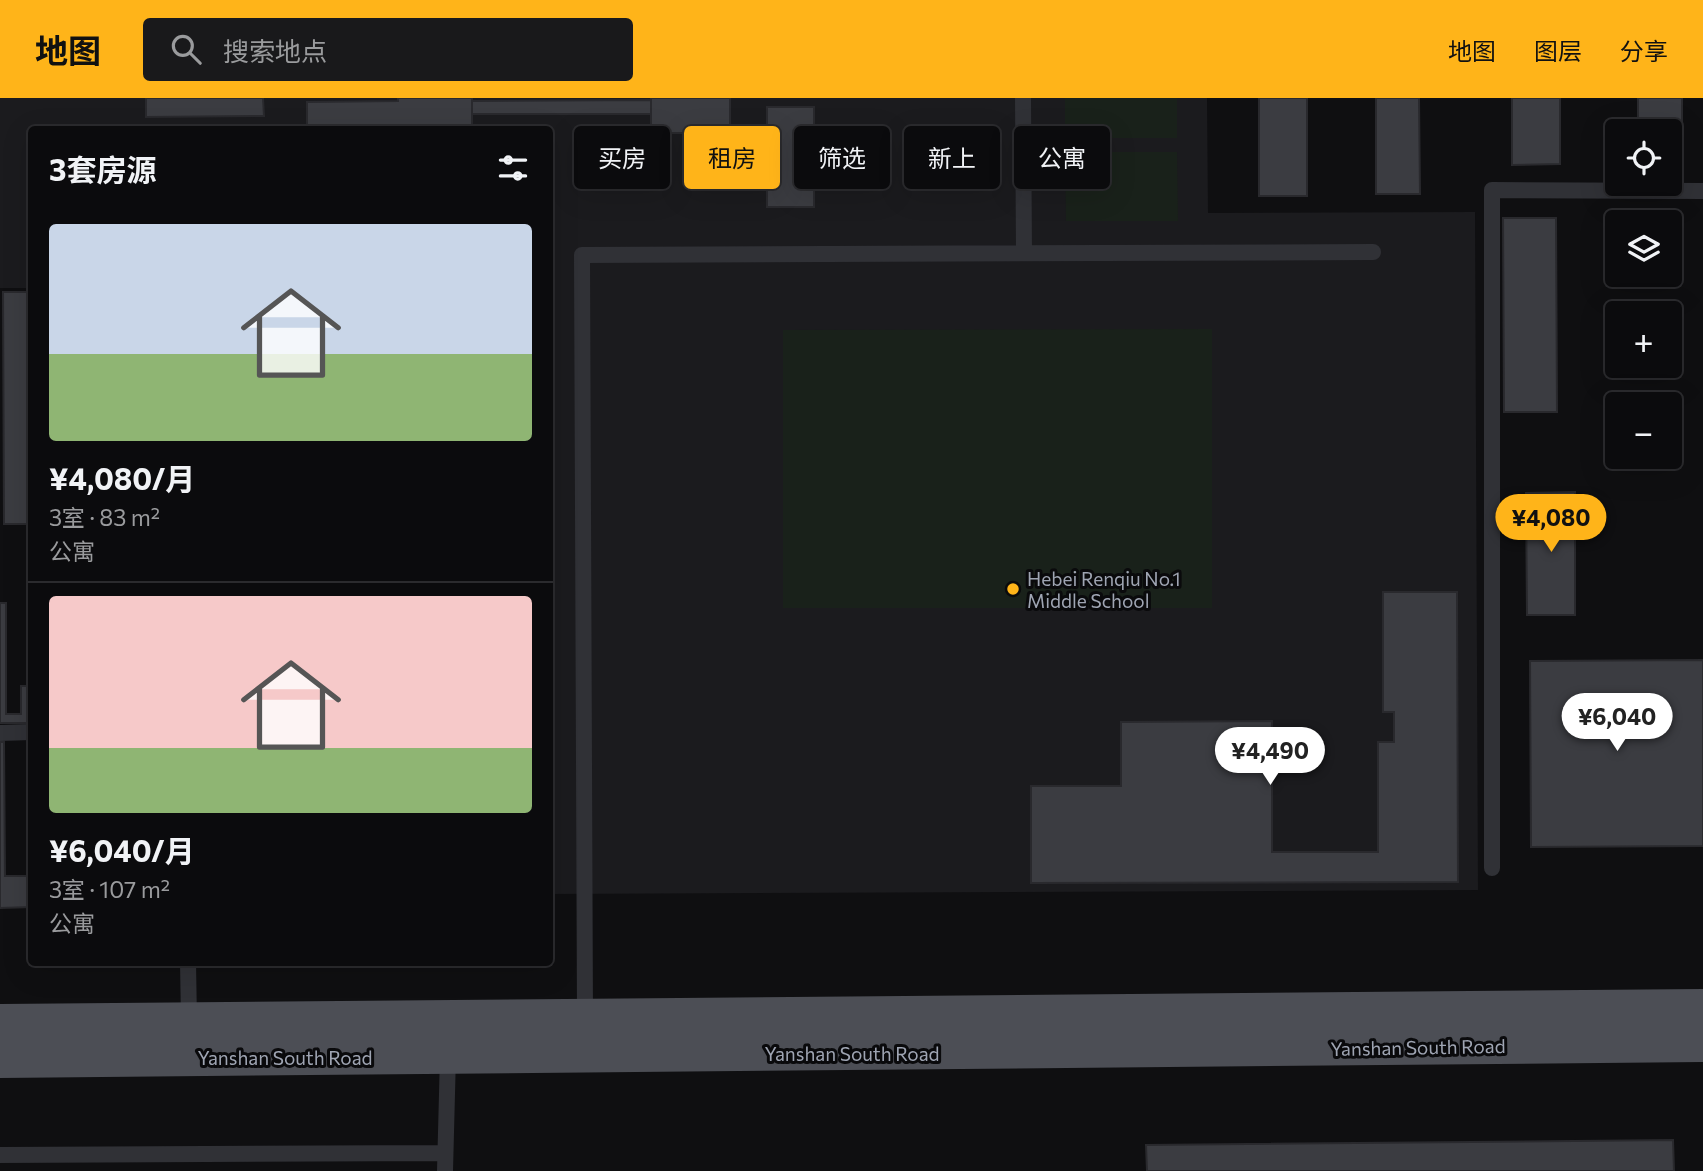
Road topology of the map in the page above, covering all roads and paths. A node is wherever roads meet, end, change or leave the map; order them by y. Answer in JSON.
{"nodes":[{"id":1,"x":1023,"y":98,"type":"edge"},
{"id":2,"x":1703,"y":191,"type":"edge"},
{"id":3,"x":1373,"y":252,"type":"dead end"},
{"id":4,"x":1024,"y":253,"type":"junction"},
{"id":5,"x":28,"y":732,"type":"edge"},
{"id":6,"x":0,"y":733,"type":"edge"},
{"id":7,"x":1492,"y":868,"type":"dead end"},
{"id":8,"x":188,"y":966,"type":"edge"},
{"id":9,"x":1703,"y":1008,"type":"edge"},
{"id":10,"x":586,"y":1018,"type":"junction"},
{"id":11,"x":189,"y":1021,"type":"junction"},
{"id":12,"x":0,"y":1023,"type":"edge"},
{"id":13,"x":1703,"y":1043,"type":"edge"},
{"id":14,"x":448,"y":1055,"type":"junction"},
{"id":15,"x":0,"y":1059,"type":"edge"},
{"id":16,"x":446,"y":1153,"type":"junction"},
{"id":17,"x":0,"y":1155,"type":"edge"},
{"id":18,"x":119,"y":1163,"type":"edge"},
{"id":19,"x":445,"y":1171,"type":"edge"}],
"edges":[{"from":1,"to":4,"type":"lane"},
{"from":2,"to":7,"type":"lane"},
{"from":3,"to":4,"type":"lane"},
{"from":4,"to":10,"type":"lane"},
{"from":5,"to":6,"type":"lane"},
{"from":8,"to":11,"type":"lane"},
{"from":9,"to":10,"type":"main road","name":"Yanshan South Road"},
{"from":10,"to":11,"type":"main road","name":"Yanshan South Road"},
{"from":11,"to":12,"type":"main road","name":"Yanshan South Road"},
{"from":13,"to":14,"type":"main road","name":"Yanshan South Road"},
{"from":14,"to":15,"type":"main road","name":"Yanshan South Road"},
{"from":14,"to":16,"type":"lane"},
{"from":16,"to":18,"type":"lane"},
{"from":16,"to":19,"type":"lane"},
{"from":17,"to":18,"type":"lane"}]}
